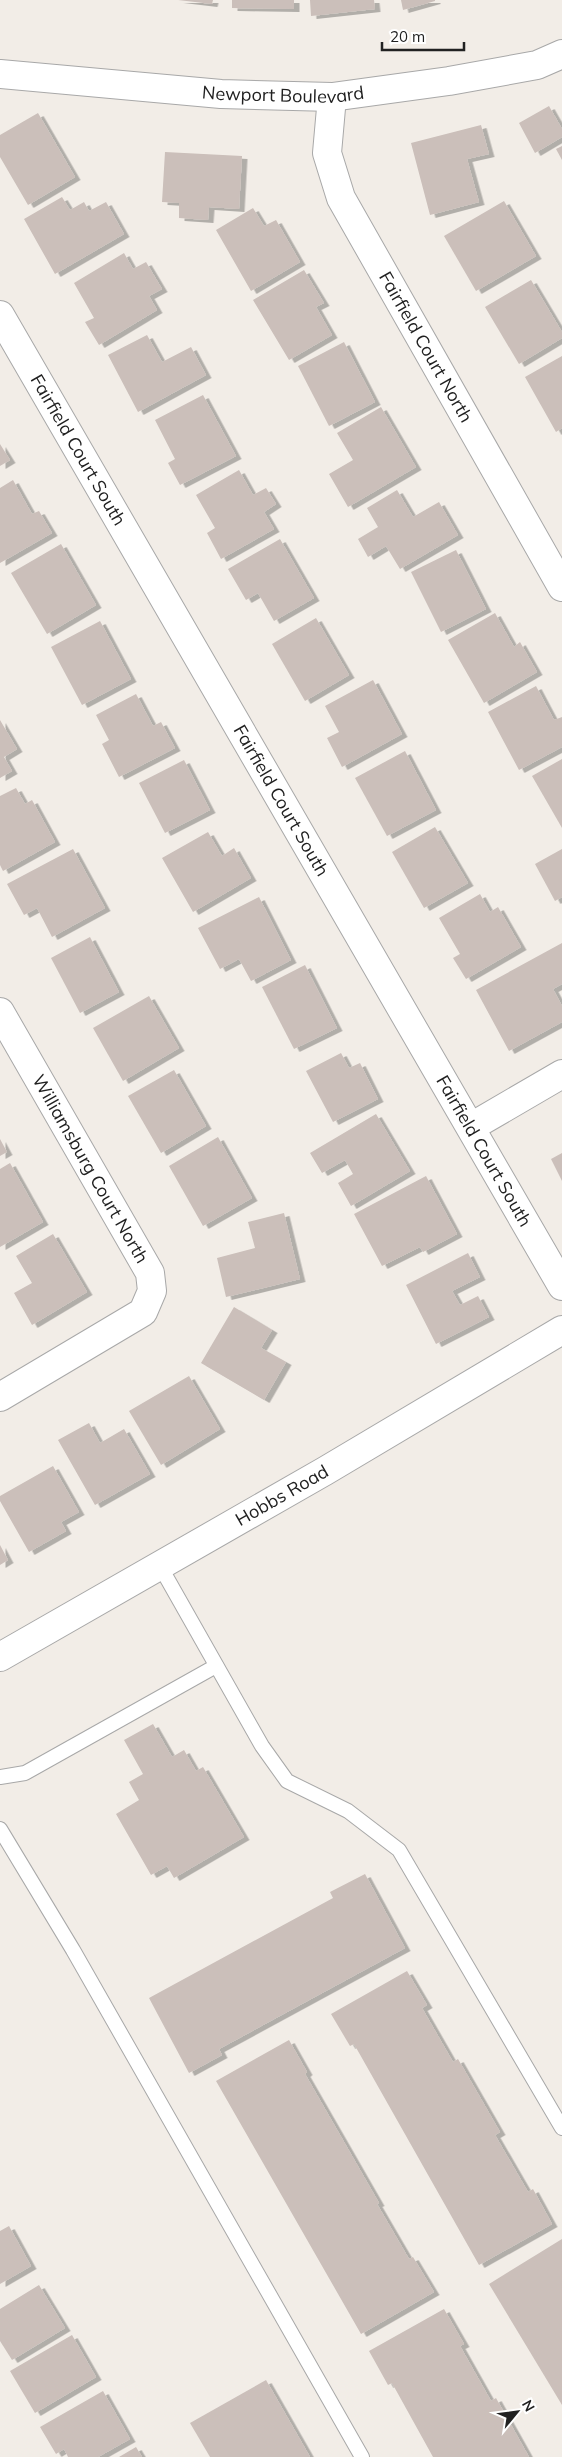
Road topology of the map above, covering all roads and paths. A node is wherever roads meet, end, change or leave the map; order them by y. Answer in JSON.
{"nodes":[{"id":1,"x":562,"y":54,"type":"edge"},
{"id":2,"x":0,"y":74,"type":"edge"},
{"id":3,"x":332,"y":97,"type":"junction"},
{"id":4,"x":0,"y":315,"type":"edge"},
{"id":5,"x":562,"y":587,"type":"edge"},
{"id":6,"x":0,"y":1012,"type":"edge"},
{"id":7,"x":562,"y":1074,"type":"edge"},
{"id":8,"x":471,"y":1127,"type":"junction"},
{"id":9,"x":562,"y":1286,"type":"edge"},
{"id":10,"x":562,"y":1330,"type":"edge"},
{"id":11,"x":11,"y":1391,"type":"edge"},
{"id":12,"x":160,"y":1566,"type":"junction"},
{"id":13,"x":0,"y":1657,"type":"edge"},
{"id":14,"x":216,"y":1666,"type":"junction"},
{"id":15,"x":0,"y":1777,"type":"edge"},
{"id":16,"x":0,"y":1829,"type":"edge"},
{"id":17,"x":562,"y":2128,"type":"edge"},
{"id":18,"x":362,"y":2457,"type":"edge"}],
"edges":[{"from":1,"to":3,"type":"street","name":"Newport Boulevard"},
{"from":2,"to":3,"type":"street","name":"Newport Boulevard"},
{"from":3,"to":5,"type":"street","name":"Fairfield Court North"},
{"from":4,"to":8,"type":"street","name":"Fairfield Court South"},
{"from":6,"to":11,"type":"street","name":"Williamsburg Court North"},
{"from":7,"to":8,"type":"street"},
{"from":8,"to":9,"type":"street","name":"Fairfield Court South"},
{"from":10,"to":12,"type":"street","name":"Hobbs Road"},
{"from":12,"to":13,"type":"street","name":"Hobbs Road"},
{"from":12,"to":14,"type":"lane"},
{"from":14,"to":15,"type":"lane"},
{"from":14,"to":17,"type":"lane"},
{"from":16,"to":18,"type":"lane"}]}
